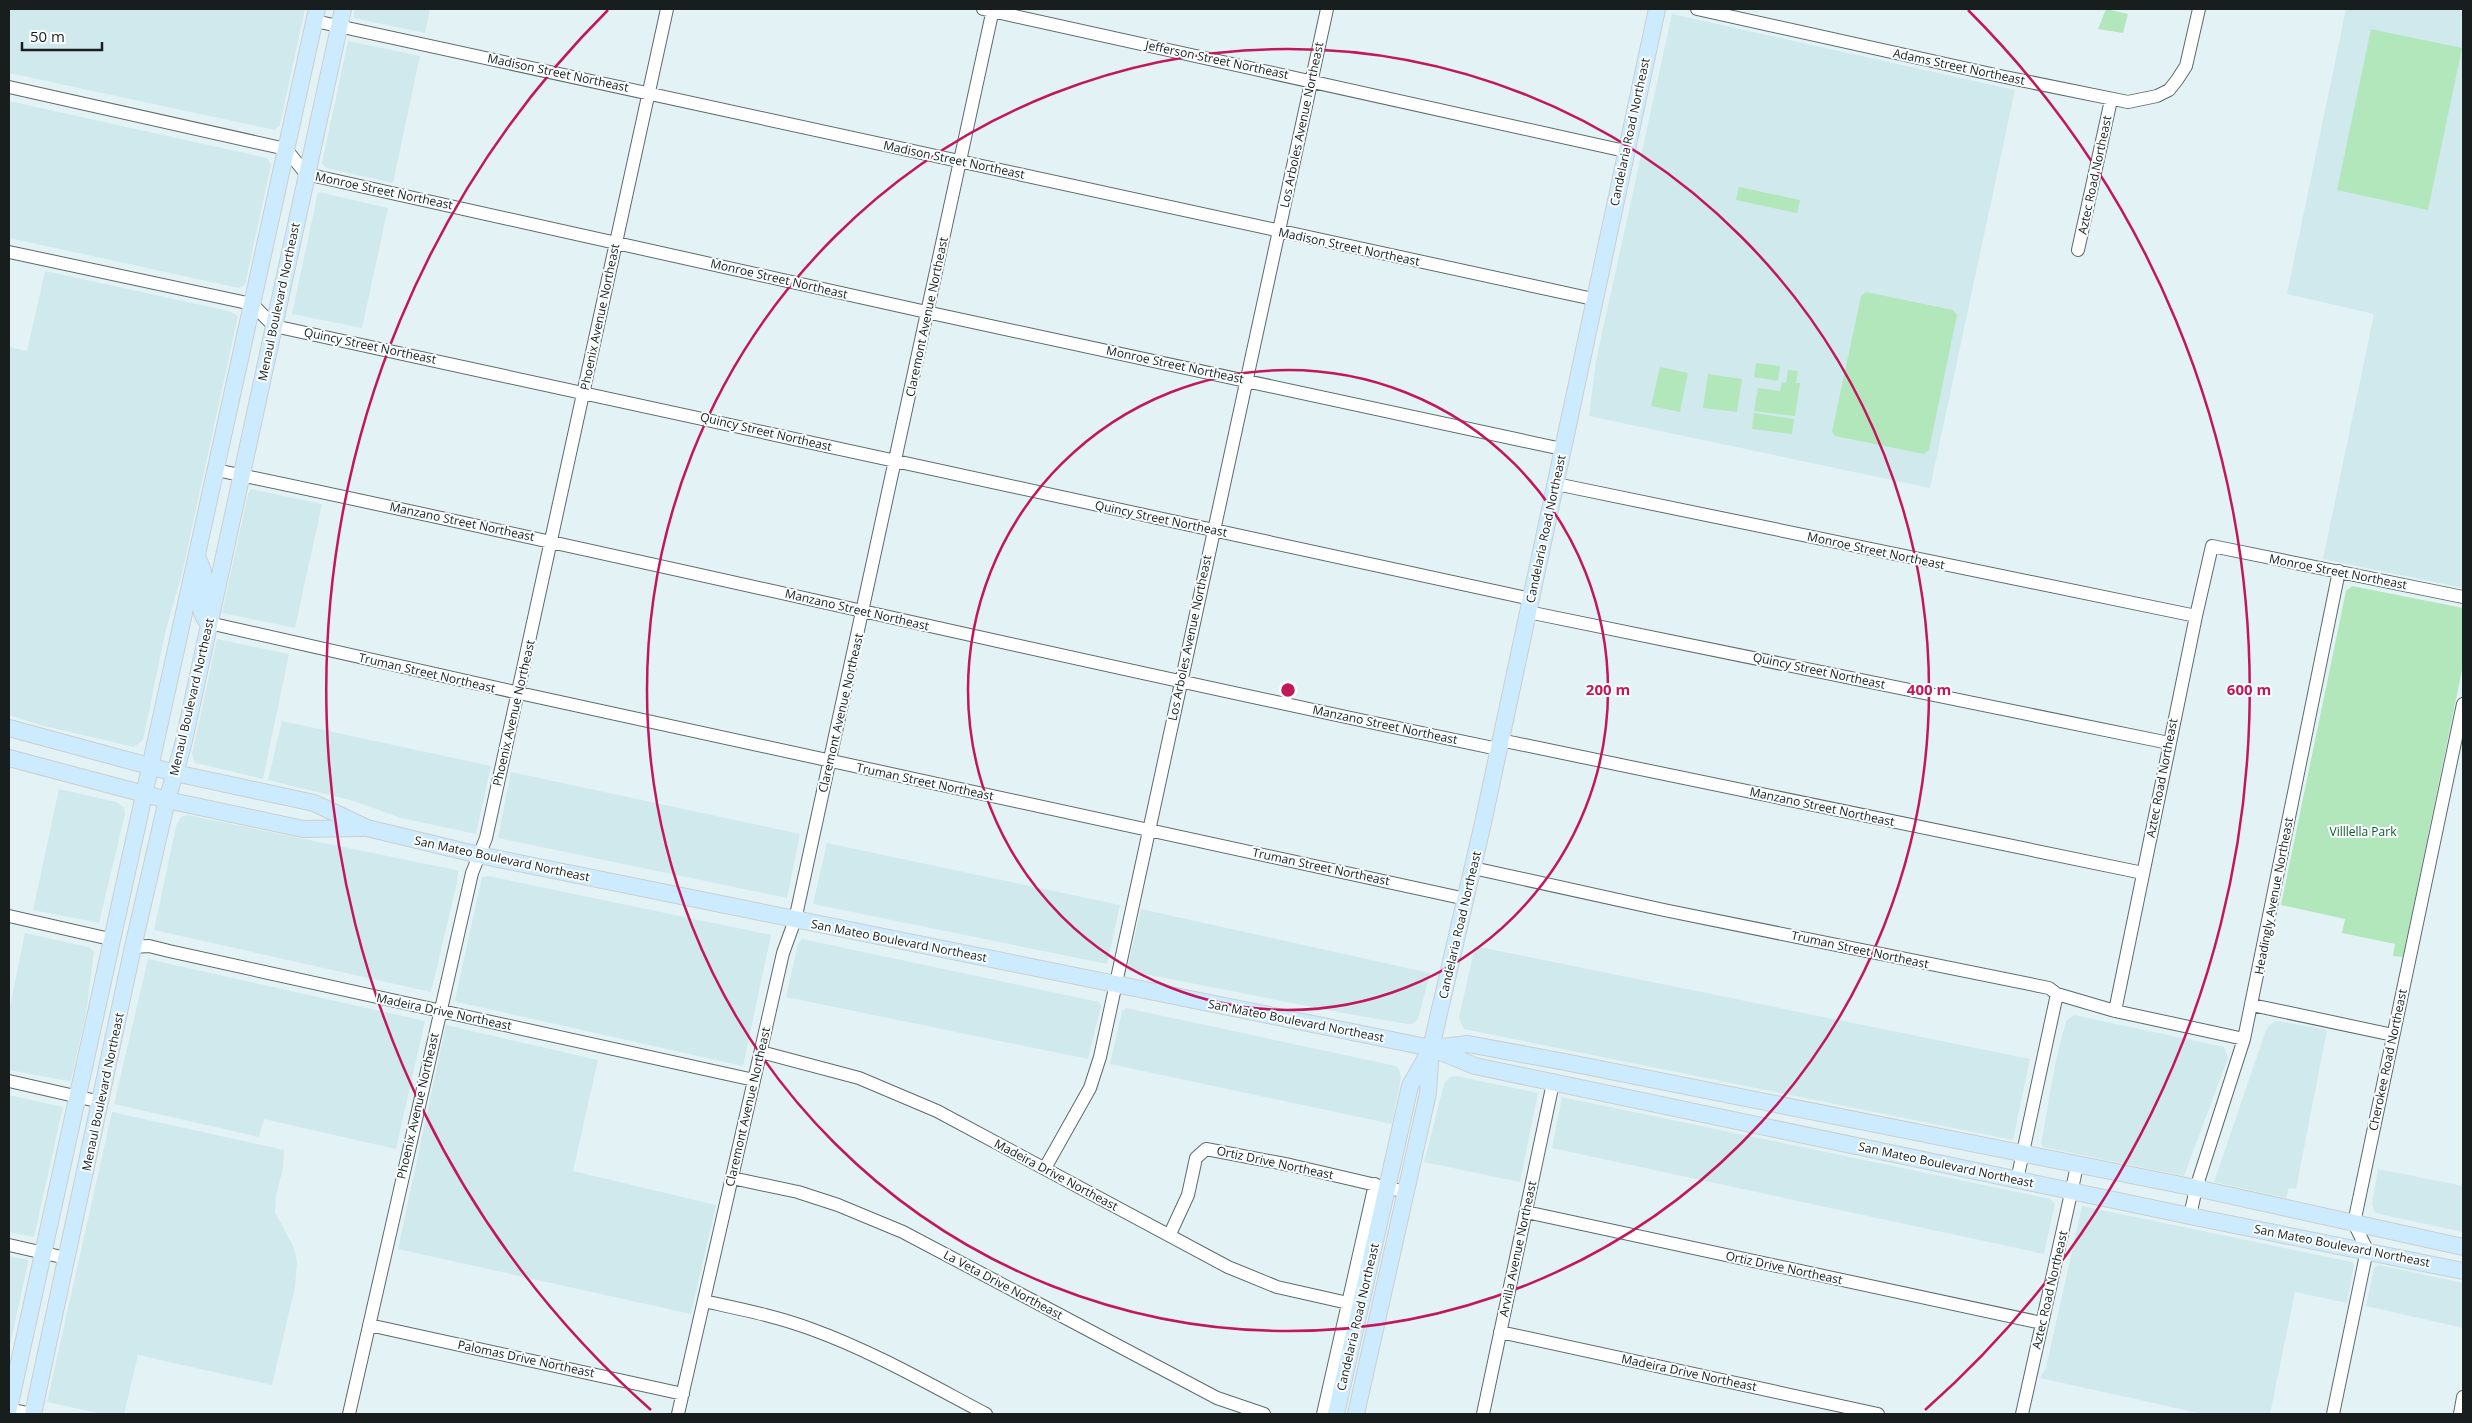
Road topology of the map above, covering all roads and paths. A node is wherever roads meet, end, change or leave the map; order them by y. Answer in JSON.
{"nodes":[{"id":1,"x":343,"y":9,"type":"edge"},
{"id":2,"x":667,"y":9,"type":"edge"},
{"id":3,"x":990,"y":9,"type":"edge"},
{"id":4,"x":1328,"y":9,"type":"edge"},
{"id":5,"x":1657,"y":9,"type":"edge"},
{"id":6,"x":1697,"y":9,"type":"edge"},
{"id":7,"x":2199,"y":9,"type":"edge"},
{"id":8,"x":316,"y":15,"type":"edge"},
{"id":9,"x":339,"y":26,"type":"junction"},
{"id":10,"x":1312,"y":81,"type":"junction"},
{"id":11,"x":9,"y":87,"type":"edge"},
{"id":12,"x":649,"y":93,"type":"junction"},
{"id":13,"x":2111,"y":100,"type":"junction"},
{"id":14,"x":286,"y":149,"type":"junction"},
{"id":15,"x":1625,"y":151,"type":"junction"},
{"id":16,"x":961,"y":161,"type":"junction"},
{"id":17,"x":306,"y":174,"type":"junction"},
{"id":18,"x":1279,"y":232,"type":"junction"},
{"id":19,"x":616,"y":242,"type":"junction"},
{"id":20,"x":2078,"y":250,"type":"dead end"},
{"id":21,"x":9,"y":252,"type":"edge"},
{"id":22,"x":1593,"y":299,"type":"junction"},
{"id":23,"x":252,"y":304,"type":"junction"},
{"id":24,"x":928,"y":313,"type":"junction"},
{"id":25,"x":274,"y":326,"type":"junction"},
{"id":26,"x":1246,"y":380,"type":"junction"},
{"id":27,"x":584,"y":391,"type":"junction"},
{"id":28,"x":1562,"y":449,"type":"junction"},
{"id":29,"x":896,"y":461,"type":"junction"},
{"id":30,"x":216,"y":470,"type":"junction"},
{"id":31,"x":240,"y":475,"type":"junction"},
{"id":32,"x":1556,"y":484,"type":"junction"},
{"id":33,"x":1213,"y":530,"type":"junction"},
{"id":34,"x":552,"y":540,"type":"junction"},
{"id":35,"x":2212,"y":546,"type":"joint"},
{"id":36,"x":198,"y":556,"type":"junction"},
{"id":37,"x":2339,"y":571,"type":"junction"},
{"id":38,"x":2463,"y":597,"type":"edge"},
{"id":39,"x":1530,"y":605,"type":"junction"},
{"id":40,"x":864,"y":612,"type":"junction"},
{"id":41,"x":2196,"y":616,"type":"junction"},
{"id":42,"x":209,"y":623,"type":"junction"},
{"id":43,"x":1181,"y":681,"type":"junction"},
{"id":44,"x":519,"y":693,"type":"junction"},
{"id":45,"x":2463,"y":704,"type":"edge"},
{"id":46,"x":9,"y":728,"type":"edge"},
{"id":47,"x":2169,"y":743,"type":"junction"},
{"id":48,"x":1499,"y":744,"type":"junction"},
{"id":49,"x":9,"y":758,"type":"edge"},
{"id":50,"x":830,"y":761,"type":"junction"},
{"id":51,"x":150,"y":766,"type":"junction"},
{"id":52,"x":175,"y":773,"type":"junction"},
{"id":53,"x":144,"y":793,"type":"junction"},
{"id":54,"x":166,"y":800,"type":"junction"},
{"id":55,"x":367,"y":828,"type":"junction"},
{"id":56,"x":1149,"y":830,"type":"junction"},
{"id":57,"x":479,"y":855,"type":"junction"},
{"id":58,"x":1473,"y":868,"type":"junction"},
{"id":59,"x":2143,"y":873,"type":"junction"},
{"id":60,"x":121,"y":896,"type":"junction"},
{"id":61,"x":1466,"y":899,"type":"junction"},
{"id":62,"x":9,"y":916,"type":"edge"},
{"id":63,"x":795,"y":920,"type":"junction"},
{"id":64,"x":110,"y":940,"type":"junction"},
{"id":65,"x":134,"y":947,"type":"junction"},
{"id":66,"x":1115,"y":984,"type":"junction"},
{"id":67,"x":2057,"y":994,"type":"junction"},
{"id":68,"x":2252,"y":1005,"type":"junction"},
{"id":69,"x":2115,"y":1010,"type":"junction"},
{"id":70,"x":440,"y":1011,"type":"junction"},
{"id":71,"x":118,"y":1025,"type":"junction"},
{"id":72,"x":2393,"y":1035,"type":"junction"},
{"id":73,"x":2244,"y":1038,"type":"junction"},
{"id":74,"x":1431,"y":1048,"type":"junction"},
{"id":75,"x":761,"y":1052,"type":"junction"},
{"id":76,"x":754,"y":1080,"type":"junction"},
{"id":77,"x":9,"y":1081,"type":"edge"},
{"id":78,"x":1553,"y":1083,"type":"junction"},
{"id":79,"x":1676,"y":1084,"type":"junction"},
{"id":80,"x":79,"y":1096,"type":"junction"},
{"id":81,"x":101,"y":1102,"type":"junction"},
{"id":82,"x":2022,"y":1155,"type":"junction"},
{"id":83,"x":2077,"y":1166,"type":"junction"},
{"id":84,"x":1045,"y":1168,"type":"junction"},
{"id":85,"x":732,"y":1178,"type":"junction"},
{"id":86,"x":2017,"y":1180,"type":"junction"},
{"id":87,"x":1381,"y":1186,"type":"junction"},
{"id":88,"x":2196,"y":1188,"type":"junction"},
{"id":89,"x":2072,"y":1191,"type":"junction"},
{"id":90,"x":1406,"y":1192,"type":"junction"},
{"id":91,"x":1526,"y":1212,"type":"junction"},
{"id":92,"x":2190,"y":1216,"type":"junction"},
{"id":93,"x":2354,"y":1223,"type":"junction"},
{"id":94,"x":1170,"y":1234,"type":"junction"},
{"id":95,"x":9,"y":1245,"type":"edge"},
{"id":96,"x":2463,"y":1246,"type":"edge"},
{"id":97,"x":2367,"y":1250,"type":"junction"},
{"id":98,"x":42,"y":1252,"type":"junction"},
{"id":99,"x":66,"y":1258,"type":"junction"},
{"id":100,"x":2463,"y":1271,"type":"edge"},
{"id":101,"x":704,"y":1301,"type":"junction"},
{"id":102,"x":1348,"y":1303,"type":"junction"},
{"id":103,"x":2042,"y":1323,"type":"junction"},
{"id":104,"x":369,"y":1325,"type":"junction"},
{"id":105,"x":1500,"y":1332,"type":"junction"},
{"id":106,"x":683,"y":1394,"type":"junction"},
{"id":107,"x":2463,"y":1397,"type":"edge"},
{"id":108,"x":9,"y":1408,"type":"edge"},
{"id":109,"x":32,"y":1414,"type":"edge"},
{"id":110,"x":350,"y":1414,"type":"edge"},
{"id":111,"x":678,"y":1414,"type":"edge"},
{"id":112,"x":986,"y":1414,"type":"edge"},
{"id":113,"x":1264,"y":1414,"type":"edge"},
{"id":114,"x":1323,"y":1414,"type":"edge"},
{"id":115,"x":1336,"y":1414,"type":"edge"},
{"id":116,"x":1356,"y":1414,"type":"edge"},
{"id":117,"x":1483,"y":1414,"type":"edge"},
{"id":118,"x":1878,"y":1414,"type":"edge"},
{"id":119,"x":2022,"y":1414,"type":"edge"},
{"id":120,"x":2333,"y":1414,"type":"edge"},
{"id":121,"x":2460,"y":1414,"type":"edge"}],
"edges":[{"from":1,"to":9,"type":"main road","name":"Menaul Boulevard Northeast"},
{"from":2,"to":12,"type":"street","name":"Phoenix Avenue Northeast"},
{"from":3,"to":10,"type":"street","name":"Jefferson Street Northeast"},
{"from":3,"to":16,"type":"street","name":"Claremont Avenue Northeast"},
{"from":4,"to":10,"type":"street","name":"Los Arboles Avenue Northeast"},
{"from":5,"to":15,"type":"main road","name":"Candelaria Road Northeast"},
{"from":6,"to":13,"type":"street","name":"Adams Street Northeast"},
{"from":7,"to":13,"type":"street","name":"Adams Street Northeast"},
{"from":8,"to":9,"type":"street","name":"Madison Street Northeast"},
{"from":8,"to":14,"type":"main road","name":"Menaul Boulevard Northeast"},
{"from":9,"to":12,"type":"street","name":"Madison Street Northeast"},
{"from":9,"to":17,"type":"main road","name":"Menaul Boulevard Northeast"},
{"from":10,"to":15,"type":"street","name":"Jefferson Street Northeast"},
{"from":10,"to":18,"type":"street","name":"Los Arboles Avenue Northeast"},
{"from":11,"to":14,"type":"street"},
{"from":12,"to":16,"type":"street","name":"Madison Street Northeast"},
{"from":12,"to":19,"type":"street","name":"Phoenix Avenue Northeast"},
{"from":13,"to":20,"type":"street","name":"Aztec Road Northeast"},
{"from":14,"to":17,"type":"street","name":"Monroe Street Northeast"},
{"from":14,"to":23,"type":"main road","name":"Menaul Boulevard Northeast"},
{"from":15,"to":22,"type":"main road","name":"Candelaria Road Northeast"},
{"from":16,"to":18,"type":"street","name":"Madison Street Northeast"},
{"from":16,"to":24,"type":"street","name":"Claremont Avenue Northeast"},
{"from":17,"to":19,"type":"street","name":"Monroe Street Northeast"},
{"from":17,"to":25,"type":"main road","name":"Menaul Boulevard Northeast"},
{"from":18,"to":22,"type":"street","name":"Madison Street Northeast"},
{"from":18,"to":26,"type":"street","name":"Los Arboles Avenue Northeast"},
{"from":19,"to":24,"type":"street","name":"Monroe Street Northeast"},
{"from":19,"to":27,"type":"street","name":"Phoenix Avenue Northeast"},
{"from":21,"to":23,"type":"street"},
{"from":22,"to":28,"type":"main road","name":"Candelaria Road Northeast"},
{"from":23,"to":25,"type":"street"},
{"from":23,"to":30,"type":"main road","name":"Menaul Boulevard Northeast"},
{"from":24,"to":26,"type":"street","name":"Monroe Street Northeast"},
{"from":24,"to":29,"type":"street","name":"Claremont Avenue Northeast"},
{"from":25,"to":27,"type":"street","name":"Quincy Street Northeast"},
{"from":25,"to":31,"type":"main road","name":"Menaul Boulevard Northeast"},
{"from":26,"to":28,"type":"street","name":"Monroe Street Northeast"},
{"from":26,"to":33,"type":"street","name":"Los Arboles Avenue Northeast"},
{"from":27,"to":29,"type":"street","name":"Quincy Street Northeast"},
{"from":27,"to":34,"type":"street","name":"Phoenix Avenue Northeast"},
{"from":28,"to":32,"type":"main road","name":"Candelaria Road Northeast"},
{"from":29,"to":33,"type":"street","name":"Quincy Street Northeast"},
{"from":29,"to":40,"type":"street","name":"Claremont Avenue Northeast"},
{"from":30,"to":31,"type":"street","name":"Manzano Street Northeast"},
{"from":30,"to":36,"type":"main road","name":"Menaul Boulevard Northeast"},
{"from":31,"to":34,"type":"street","name":"Manzano Street Northeast"},
{"from":31,"to":42,"type":"main road","name":"Menaul Boulevard Northeast"},
{"from":32,"to":39,"type":"main road","name":"Candelaria Road Northeast"},
{"from":32,"to":41,"type":"street","name":"Monroe Street Northeast"},
{"from":33,"to":39,"type":"street","name":"Quincy Street Northeast"},
{"from":33,"to":43,"type":"street","name":"Los Arboles Avenue Northeast"},
{"from":34,"to":40,"type":"street","name":"Manzano Street Northeast"},
{"from":34,"to":44,"type":"street","name":"Phoenix Avenue Northeast"},
{"from":35,"to":37,"type":"street","name":"Monroe Street Northeast"},
{"from":35,"to":41,"type":"street","name":"Aztec Road Northeast"},
{"from":36,"to":42,"type":"main road"},
{"from":36,"to":51,"type":"main road","name":"Menaul Boulevard Northeast"},
{"from":37,"to":38,"type":"street","name":"Monroe Street Northeast"},
{"from":37,"to":68,"type":"street","name":"Headingly Avenue Northeast"},
{"from":39,"to":47,"type":"street","name":"Quincy Street Northeast"},
{"from":39,"to":48,"type":"main road","name":"Candelaria Road Northeast"},
{"from":40,"to":43,"type":"street","name":"Manzano Street Northeast"},
{"from":40,"to":50,"type":"street","name":"Claremont Avenue Northeast"},
{"from":41,"to":47,"type":"street","name":"Aztec Road Northeast"},
{"from":42,"to":44,"type":"street","name":"Truman Street Northeast"},
{"from":42,"to":52,"type":"main road","name":"Menaul Boulevard Northeast"},
{"from":43,"to":48,"type":"street","name":"Manzano Street Northeast"},
{"from":43,"to":56,"type":"street","name":"Los Arboles Avenue Northeast"},
{"from":44,"to":50,"type":"street","name":"Truman Street Northeast"},
{"from":44,"to":57,"type":"street","name":"Phoenix Avenue Northeast"},
{"from":45,"to":72,"type":"street","name":"Cherokee Road Northeast"},
{"from":46,"to":51,"type":"main road","name":"San Mateo Boulevard Northeast"},
{"from":47,"to":59,"type":"street","name":"Aztec Road Northeast"},
{"from":48,"to":58,"type":"main road","name":"Candelaria Road Northeast"},
{"from":48,"to":59,"type":"street","name":"Manzano Street Northeast"},
{"from":49,"to":53,"type":"main road","name":"San Mateo Boulevard Northeast"},
{"from":50,"to":56,"type":"street","name":"Truman Street Northeast"},
{"from":50,"to":63,"type":"street","name":"Claremont Avenue Northeast"},
{"from":51,"to":52,"type":"main road","name":"San Mateo Boulevard Northeast"},
{"from":51,"to":53,"type":"main road","name":"Menaul Boulevard Northeast"},
{"from":52,"to":54,"type":"main road","name":"Menaul Boulevard Northeast"},
{"from":52,"to":55,"type":"main road","name":"San Mateo Boulevard Northeast"},
{"from":53,"to":54,"type":"main road","name":"San Mateo Boulevard Northeast"},
{"from":53,"to":60,"type":"main road","name":"Menaul Boulevard Northeast"},
{"from":54,"to":55,"type":"main road","name":"San Mateo Boulevard Northeast"},
{"from":54,"to":65,"type":"main road","name":"Menaul Boulevard Northeast"},
{"from":55,"to":57,"type":"main road","name":"San Mateo Boulevard Northeast"},
{"from":56,"to":61,"type":"street","name":"Truman Street Northeast"},
{"from":56,"to":66,"type":"street","name":"Los Arboles Avenue Northeast"},
{"from":57,"to":63,"type":"main road","name":"San Mateo Boulevard Northeast"},
{"from":57,"to":70,"type":"street","name":"Phoenix Avenue Northeast"},
{"from":58,"to":61,"type":"main road","name":"Candelaria Road Northeast"},
{"from":58,"to":67,"type":"street","name":"Truman Street Northeast"},
{"from":59,"to":69,"type":"street","name":"Aztec Road Northeast"},
{"from":60,"to":64,"type":"main road","name":"Menaul Boulevard Northeast"},
{"from":60,"to":65,"type":"main road"},
{"from":61,"to":74,"type":"main road","name":"Candelaria Road Northeast"},
{"from":62,"to":64,"type":"street"},
{"from":63,"to":66,"type":"main road","name":"San Mateo Boulevard Northeast"},
{"from":63,"to":75,"type":"street","name":"Claremont Avenue Northeast"},
{"from":64,"to":71,"type":"main road"},
{"from":64,"to":80,"type":"main road","name":"Menaul Boulevard Northeast"},
{"from":65,"to":70,"type":"street","name":"Madeira Drive Northeast"},
{"from":65,"to":71,"type":"main road","name":"Menaul Boulevard Northeast"},
{"from":66,"to":74,"type":"main road","name":"San Mateo Boulevard Northeast"},
{"from":66,"to":84,"type":"street","name":"Los Arboles Avenue Northeast"},
{"from":67,"to":69,"type":"street","name":"Truman Street Northeast"},
{"from":67,"to":82,"type":"street"},
{"from":68,"to":72,"type":"street"},
{"from":68,"to":73,"type":"street","name":"Headingly Avenue Northeast"},
{"from":69,"to":73,"type":"street","name":"Truman Street Northeast"},
{"from":70,"to":76,"type":"street","name":"Madeira Drive Northeast"},
{"from":70,"to":104,"type":"street","name":"Phoenix Avenue Northeast"},
{"from":71,"to":81,"type":"main road","name":"Menaul Boulevard Northeast"},
{"from":72,"to":93,"type":"street","name":"Cherokee Road Northeast"},
{"from":73,"to":88,"type":"street","name":"Headingly Avenue Northeast"},
{"from":74,"to":78,"type":"main road","name":"San Mateo Boulevard Northeast"},
{"from":74,"to":79,"type":"main road","name":"San Mateo Boulevard Northeast"},
{"from":74,"to":87,"type":"main road","name":"Candelaria Road Northeast"},
{"from":74,"to":90,"type":"main road","name":"Candelaria Road Northeast"},
{"from":75,"to":76,"type":"street","name":"Claremont Avenue Northeast"},
{"from":75,"to":84,"type":"street","name":"Madeira Drive Northeast"},
{"from":76,"to":85,"type":"street","name":"Claremont Avenue Northeast"},
{"from":77,"to":80,"type":"street"},
{"from":78,"to":79,"type":"main road"},
{"from":78,"to":86,"type":"main road","name":"San Mateo Boulevard Northeast"},
{"from":78,"to":91,"type":"street","name":"Arvilla Avenue Northeast"},
{"from":79,"to":82,"type":"main road","name":"San Mateo Boulevard Northeast"},
{"from":80,"to":81,"type":"street"},
{"from":80,"to":98,"type":"main road","name":"Menaul Boulevard Northeast"},
{"from":81,"to":99,"type":"main road","name":"Menaul Boulevard Northeast"},
{"from":82,"to":83,"type":"main road","name":"San Mateo Boulevard Northeast"},
{"from":82,"to":86,"type":"street"},
{"from":83,"to":88,"type":"main road","name":"San Mateo Boulevard Northeast"},
{"from":83,"to":89,"type":"street","name":"Aztec Road Northeast"},
{"from":84,"to":94,"type":"street","name":"Madeira Drive Northeast"},
{"from":85,"to":101,"type":"street","name":"Claremont Avenue Northeast"},
{"from":85,"to":113,"type":"street","name":"La Veta Drive Northeast"},
{"from":86,"to":89,"type":"main road","name":"San Mateo Boulevard Northeast"},
{"from":87,"to":90,"type":"street","name":"Ortiz Drive Northeast"},
{"from":87,"to":94,"type":"street","name":"Ortiz Drive Northeast"},
{"from":87,"to":102,"type":"street"},
{"from":87,"to":115,"type":"main road","name":"Candelaria Road Northeast"},
{"from":88,"to":92,"type":"street","name":"Headingly Avenue Northeast"},
{"from":88,"to":93,"type":"main road","name":"San Mateo Boulevard Northeast"},
{"from":89,"to":92,"type":"main road","name":"San Mateo Boulevard Northeast"},
{"from":89,"to":103,"type":"street","name":"Aztec Road Northeast"},
{"from":90,"to":116,"type":"main road","name":"Candelaria Road Northeast"},
{"from":91,"to":103,"type":"street","name":"Ortiz Drive Northeast"},
{"from":91,"to":105,"type":"street","name":"Arvilla Avenue Northeast"},
{"from":92,"to":97,"type":"main road","name":"San Mateo Boulevard Northeast"},
{"from":93,"to":96,"type":"main road","name":"San Mateo Boulevard Northeast"},
{"from":93,"to":97,"type":"street"},
{"from":94,"to":102,"type":"street","name":"Madeira Drive Northeast"},
{"from":95,"to":98,"type":"street"},
{"from":97,"to":100,"type":"main road","name":"San Mateo Boulevard Northeast"},
{"from":97,"to":120,"type":"street"},
{"from":98,"to":99,"type":"street"},
{"from":98,"to":108,"type":"main road","name":"Menaul Boulevard Northeast"},
{"from":99,"to":109,"type":"main road","name":"Menaul Boulevard Northeast"},
{"from":101,"to":106,"type":"street","name":"Claremont Avenue Northeast"},
{"from":101,"to":112,"type":"street"},
{"from":102,"to":114,"type":"street"},
{"from":103,"to":119,"type":"street","name":"Aztec Road Northeast"},
{"from":104,"to":106,"type":"street","name":"Palomas Drive Northeast"},
{"from":104,"to":110,"type":"street","name":"Phoenix Avenue Northeast"},
{"from":105,"to":117,"type":"street","name":"Arvilla Avenue Northeast"},
{"from":105,"to":118,"type":"street","name":"Madeira Drive Northeast"},
{"from":106,"to":111,"type":"street","name":"Claremont Avenue Northeast"},
{"from":107,"to":121,"type":"street"},
{"from":108,"to":109,"type":"street"}]}
